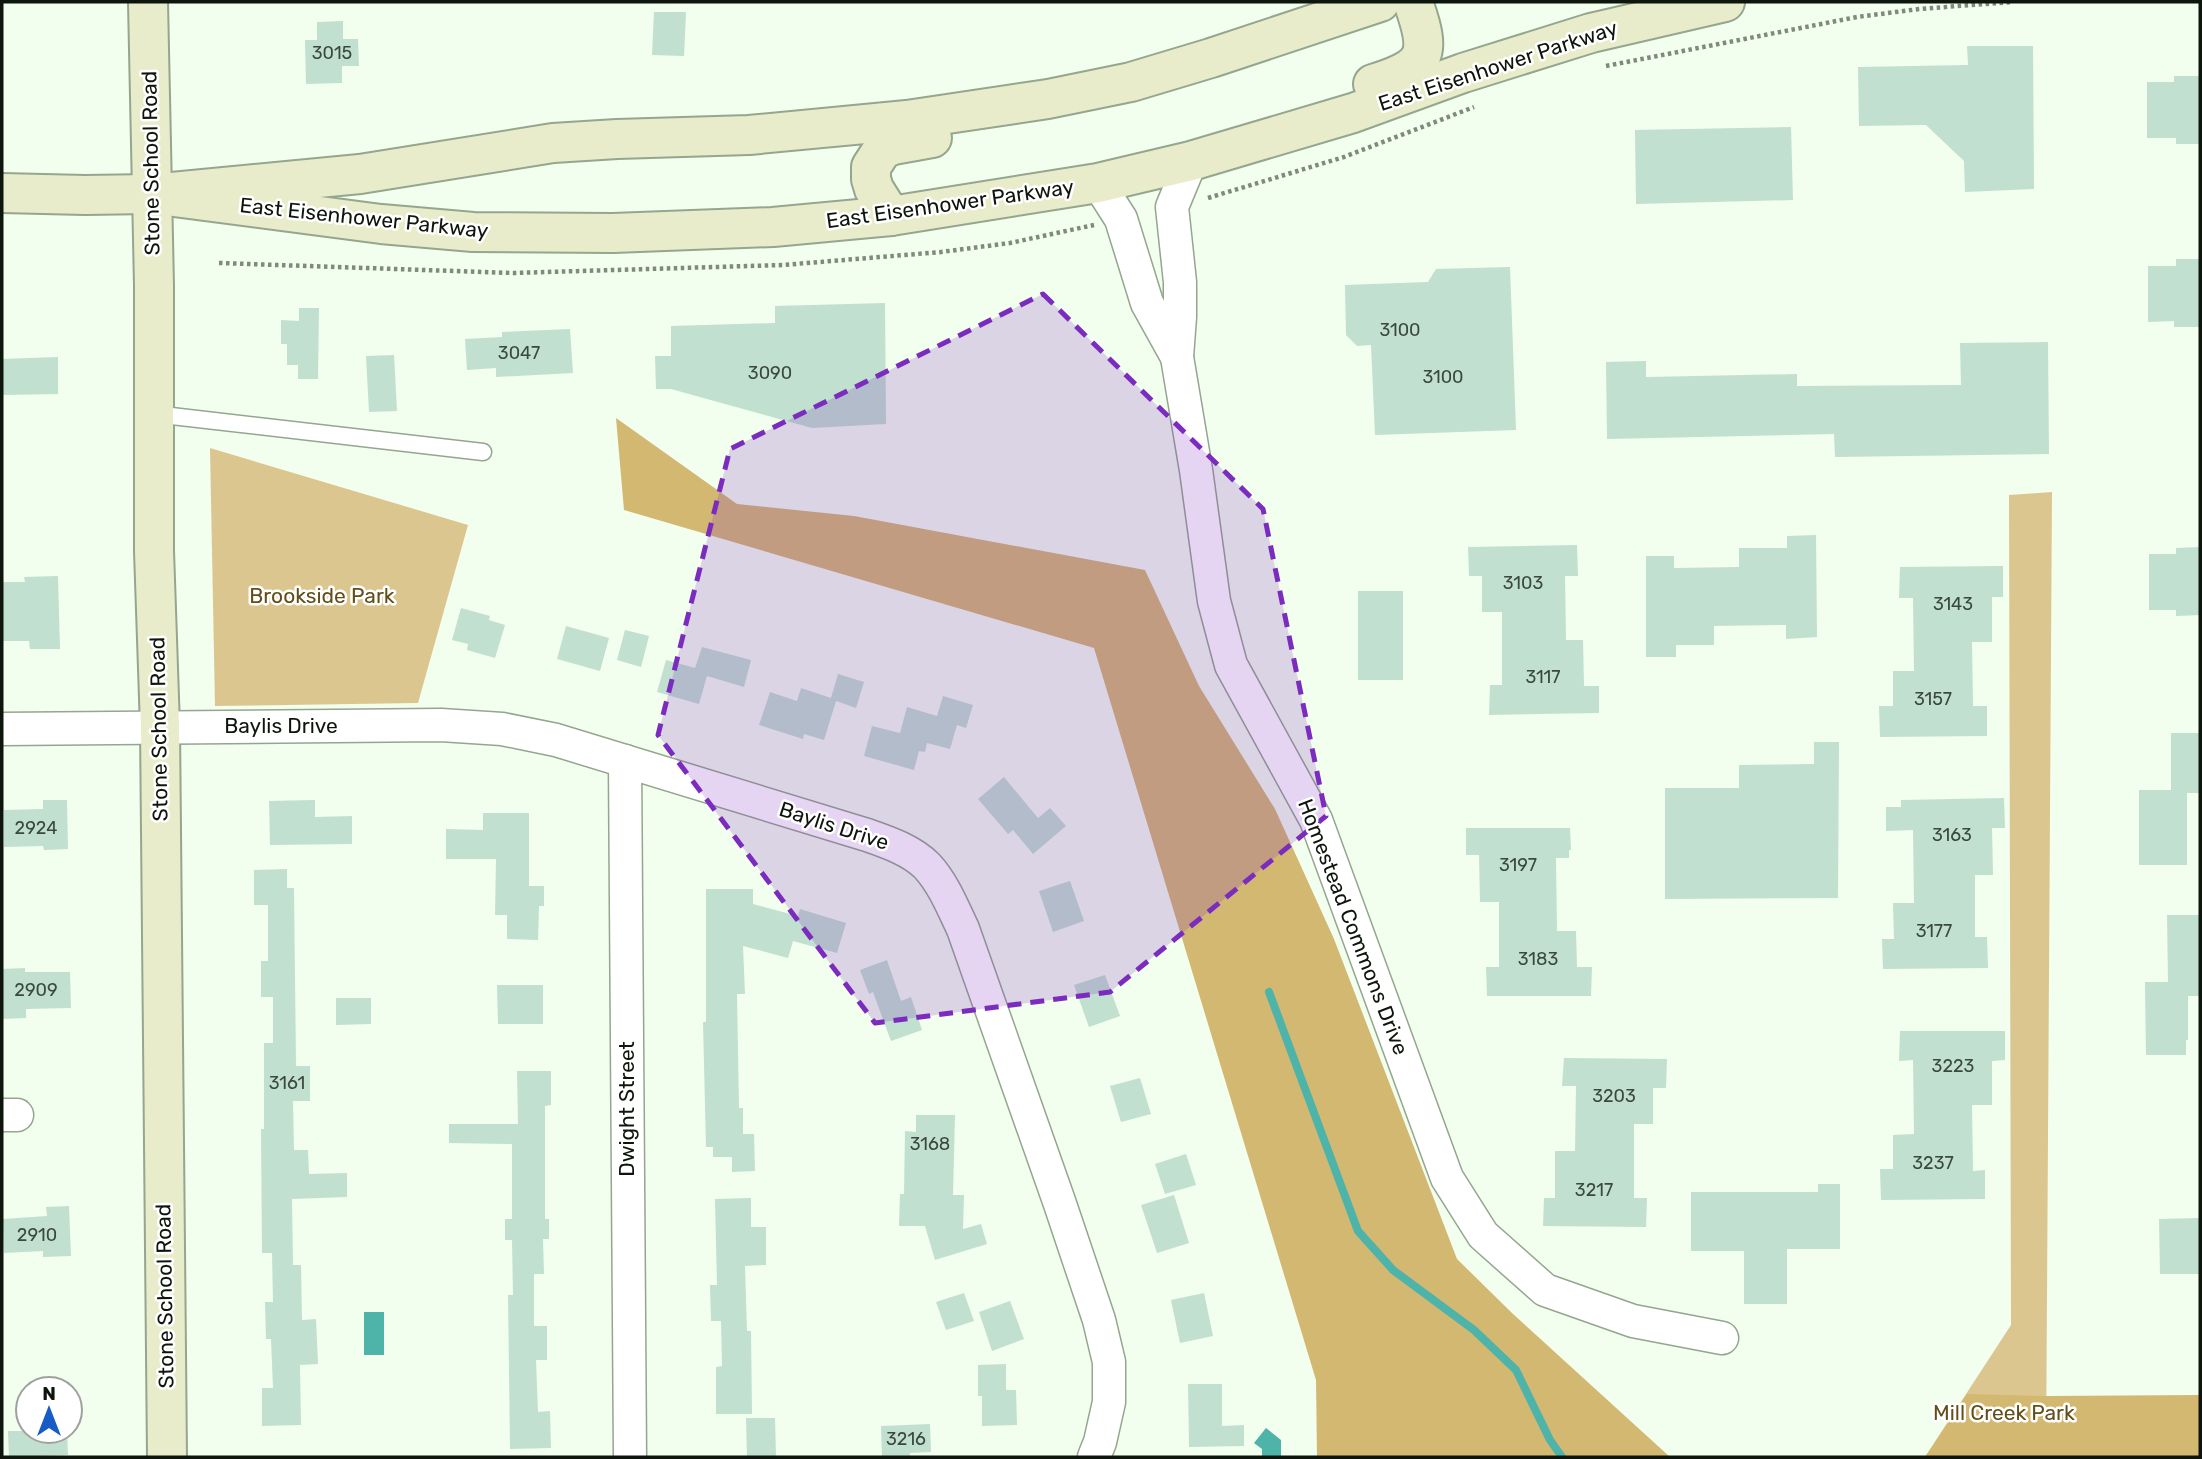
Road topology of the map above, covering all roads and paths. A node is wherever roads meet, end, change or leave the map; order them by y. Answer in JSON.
{"nodes":[{"id":1,"x":148,"y":2,"type":"edge"},
{"id":2,"x":1380,"y":2,"type":"edge"},
{"id":3,"x":1413,"y":2,"type":"edge"},
{"id":4,"x":1725,"y":2,"type":"edge"},
{"id":5,"x":2012,"y":2,"type":"edge"},
{"id":6,"x":1622,"y":63,"type":"dead end"},
{"id":7,"x":1048,"y":99,"type":"junction"},
{"id":8,"x":1480,"y":104,"type":"dead end"},
{"id":9,"x":1298,"y":130,"type":"junction"},
{"id":10,"x":1191,"y":161,"type":"junction"},
{"id":11,"x":1098,"y":183,"type":"junction"},
{"id":12,"x":2,"y":193,"type":"edge"},
{"id":13,"x":151,"y":194,"type":"junction"},
{"id":14,"x":1208,"y":198,"type":"dead end"},
{"id":15,"x":891,"y":216,"type":"junction"},
{"id":16,"x":1098,"y":224,"type":"dead end"},
{"id":17,"x":941,"y":252,"type":"dead end"},
{"id":18,"x":1177,"y":357,"type":"junction"},
{"id":19,"x":154,"y":414,"type":"junction"},
{"id":20,"x":483,"y":452,"type":"dead end"},
{"id":21,"x":160,"y":727,"type":"junction"},
{"id":22,"x":2,"y":729,"type":"edge"},
{"id":23,"x":625,"y":761,"type":"junction"},
{"id":24,"x":1722,"y":1338,"type":"dead end"},
{"id":25,"x":167,"y":1457,"type":"edge"},
{"id":26,"x":630,"y":1457,"type":"edge"},
{"id":27,"x":1094,"y":1457,"type":"edge"}],
"edges":[{"from":1,"to":13,"type":"main road","name":"Stone School Road"},
{"from":2,"to":7,"type":"main road","name":"East Eisenhower Parkway"},
{"from":3,"to":9,"type":"main road"},
{"from":4,"to":9,"type":"main road","name":"East Eisenhower Parkway"},
{"from":5,"to":6,"type":"path"},
{"from":7,"to":13,"type":"main road","name":"East Eisenhower Parkway"},
{"from":7,"to":15,"type":"main road"},
{"from":8,"to":14,"type":"path"},
{"from":9,"to":10,"type":"main road","name":"East Eisenhower Parkway"},
{"from":10,"to":11,"type":"main road","name":"East Eisenhower Parkway"},
{"from":10,"to":18,"type":"street","name":"Homestead Commons Drive"},
{"from":11,"to":15,"type":"main road","name":"East Eisenhower Parkway"},
{"from":11,"to":18,"type":"street","name":"Homestead Commons Drive"},
{"from":12,"to":13,"type":"main road","name":"East Eisenhower Parkway"},
{"from":13,"to":15,"type":"main road","name":"East Eisenhower Parkway"},
{"from":13,"to":19,"type":"main road","name":"Stone School Road"},
{"from":16,"to":17,"type":"path"},
{"from":18,"to":24,"type":"street","name":"Homestead Commons Drive"},
{"from":19,"to":20,"type":"lane"},
{"from":19,"to":21,"type":"main road","name":"Stone School Road"},
{"from":21,"to":22,"type":"street","name":"Baylis Drive"},
{"from":21,"to":23,"type":"street","name":"Baylis Drive"},
{"from":21,"to":25,"type":"main road","name":"Stone School Road"},
{"from":23,"to":26,"type":"street","name":"Dwight Street"},
{"from":23,"to":27,"type":"street","name":"Baylis Drive"}]}
